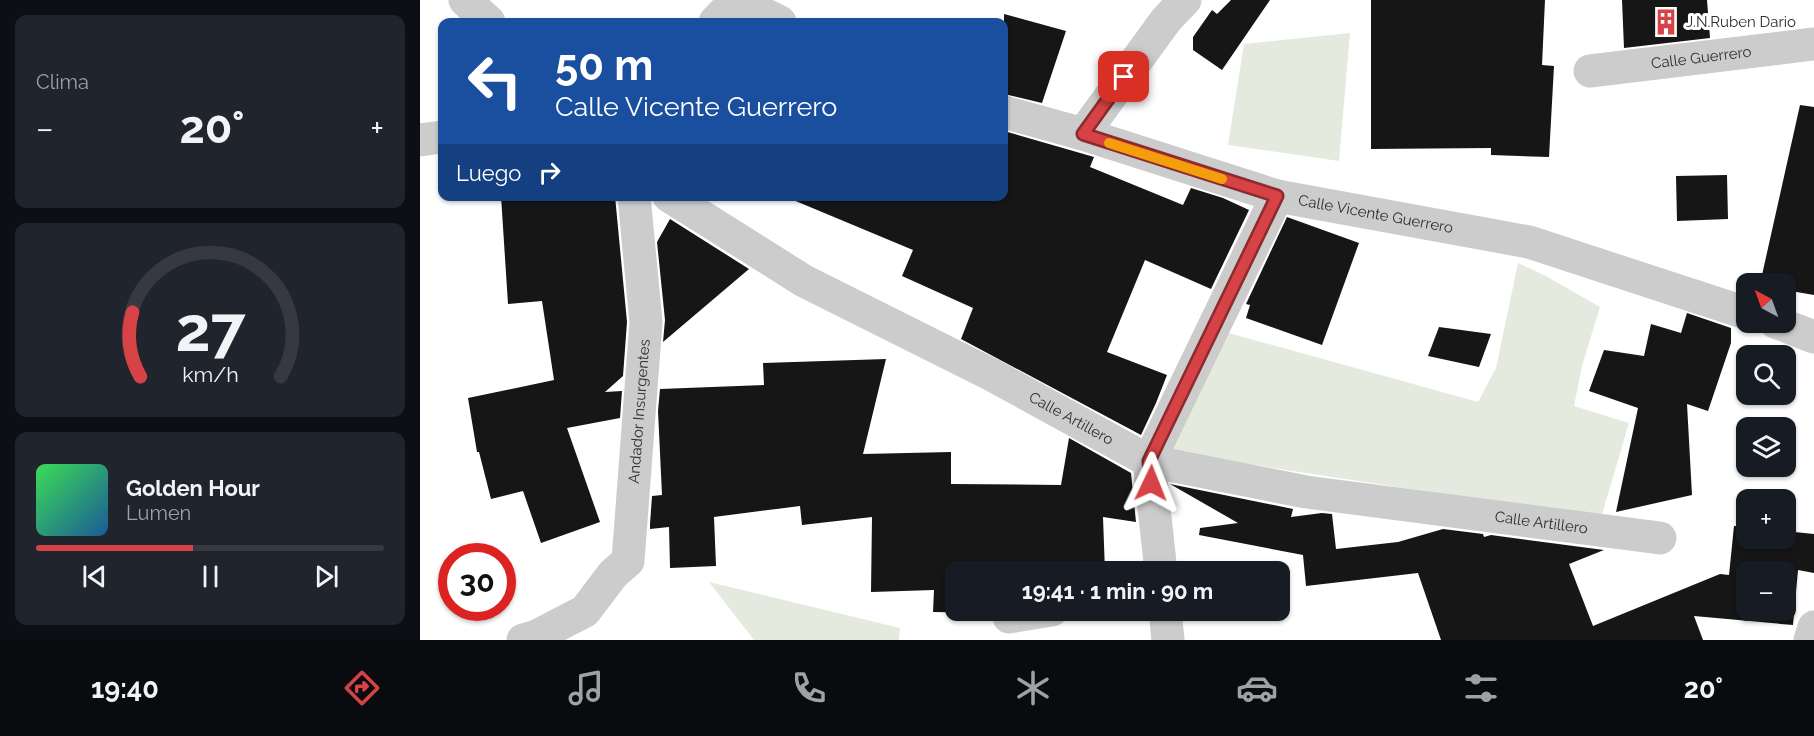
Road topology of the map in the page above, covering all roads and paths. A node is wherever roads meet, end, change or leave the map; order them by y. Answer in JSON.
{"nodes":[{"id":1,"x":465,"y":0,"type":"edge"},
{"id":2,"x":736,"y":0,"type":"edge"},
{"id":3,"x":1185,"y":0,"type":"edge"},
{"id":4,"x":485,"y":18,"type":"edge"},
{"id":5,"x":719,"y":18,"type":"edge"},
{"id":6,"x":772,"y":18,"type":"edge"},
{"id":7,"x":1814,"y":44,"type":"edge"},
{"id":8,"x":1590,"y":70,"type":"dead end"},
{"id":9,"x":1008,"y":113,"type":"edge"},
{"id":10,"x":1083,"y":134,"type":"junction"},
{"id":11,"x":438,"y":138,"type":"edge"},
{"id":12,"x":420,"y":140,"type":"edge"},
{"id":13,"x":1277,"y":196,"type":"junction"},
{"id":14,"x":634,"y":201,"type":"edge"},
{"id":15,"x":677,"y":201,"type":"edge"},
{"id":16,"x":1736,"y":310,"type":"edge"},
{"id":17,"x":1796,"y":330,"type":"edge"},
{"id":18,"x":1814,"y":337,"type":"edge"},
{"id":19,"x":1149,"y":461,"type":"junction"},
{"id":20,"x":1660,"y":538,"type":"dead end"},
{"id":21,"x":1160,"y":561,"type":"edge"},
{"id":22,"x":1166,"y":621,"type":"edge"},
{"id":23,"x":1814,"y":627,"type":"edge"},
{"id":24,"x":523,"y":640,"type":"edge"},
{"id":25,"x":1168,"y":640,"type":"edge"},
{"id":26,"x":1810,"y":640,"type":"edge"}],
"edges":[{"from":1,"to":4,"type":"street"},
{"from":2,"to":5,"type":"street"},
{"from":2,"to":6,"type":"street"},
{"from":3,"to":10,"type":"street"},
{"from":7,"to":8,"type":"street","name":"Calle Guerrero"},
{"from":9,"to":10,"type":"street","name":"Calle Vicente Guerrero"},
{"from":10,"to":13,"type":"street","name":"Calle Vicente Guerrero"},
{"from":11,"to":12,"type":"street"},
{"from":13,"to":16,"type":"street","name":"Calle Vicente Guerrero"},
{"from":13,"to":19,"type":"street"},
{"from":14,"to":24,"type":"street","name":"Andador Insurgentes"},
{"from":15,"to":19,"type":"street","name":"Calle Artillero"},
{"from":17,"to":18,"type":"street"},
{"from":19,"to":20,"type":"street","name":"Calle Artillero"},
{"from":19,"to":21,"type":"street"},
{"from":22,"to":25,"type":"street"},
{"from":23,"to":26,"type":"street"}]}
